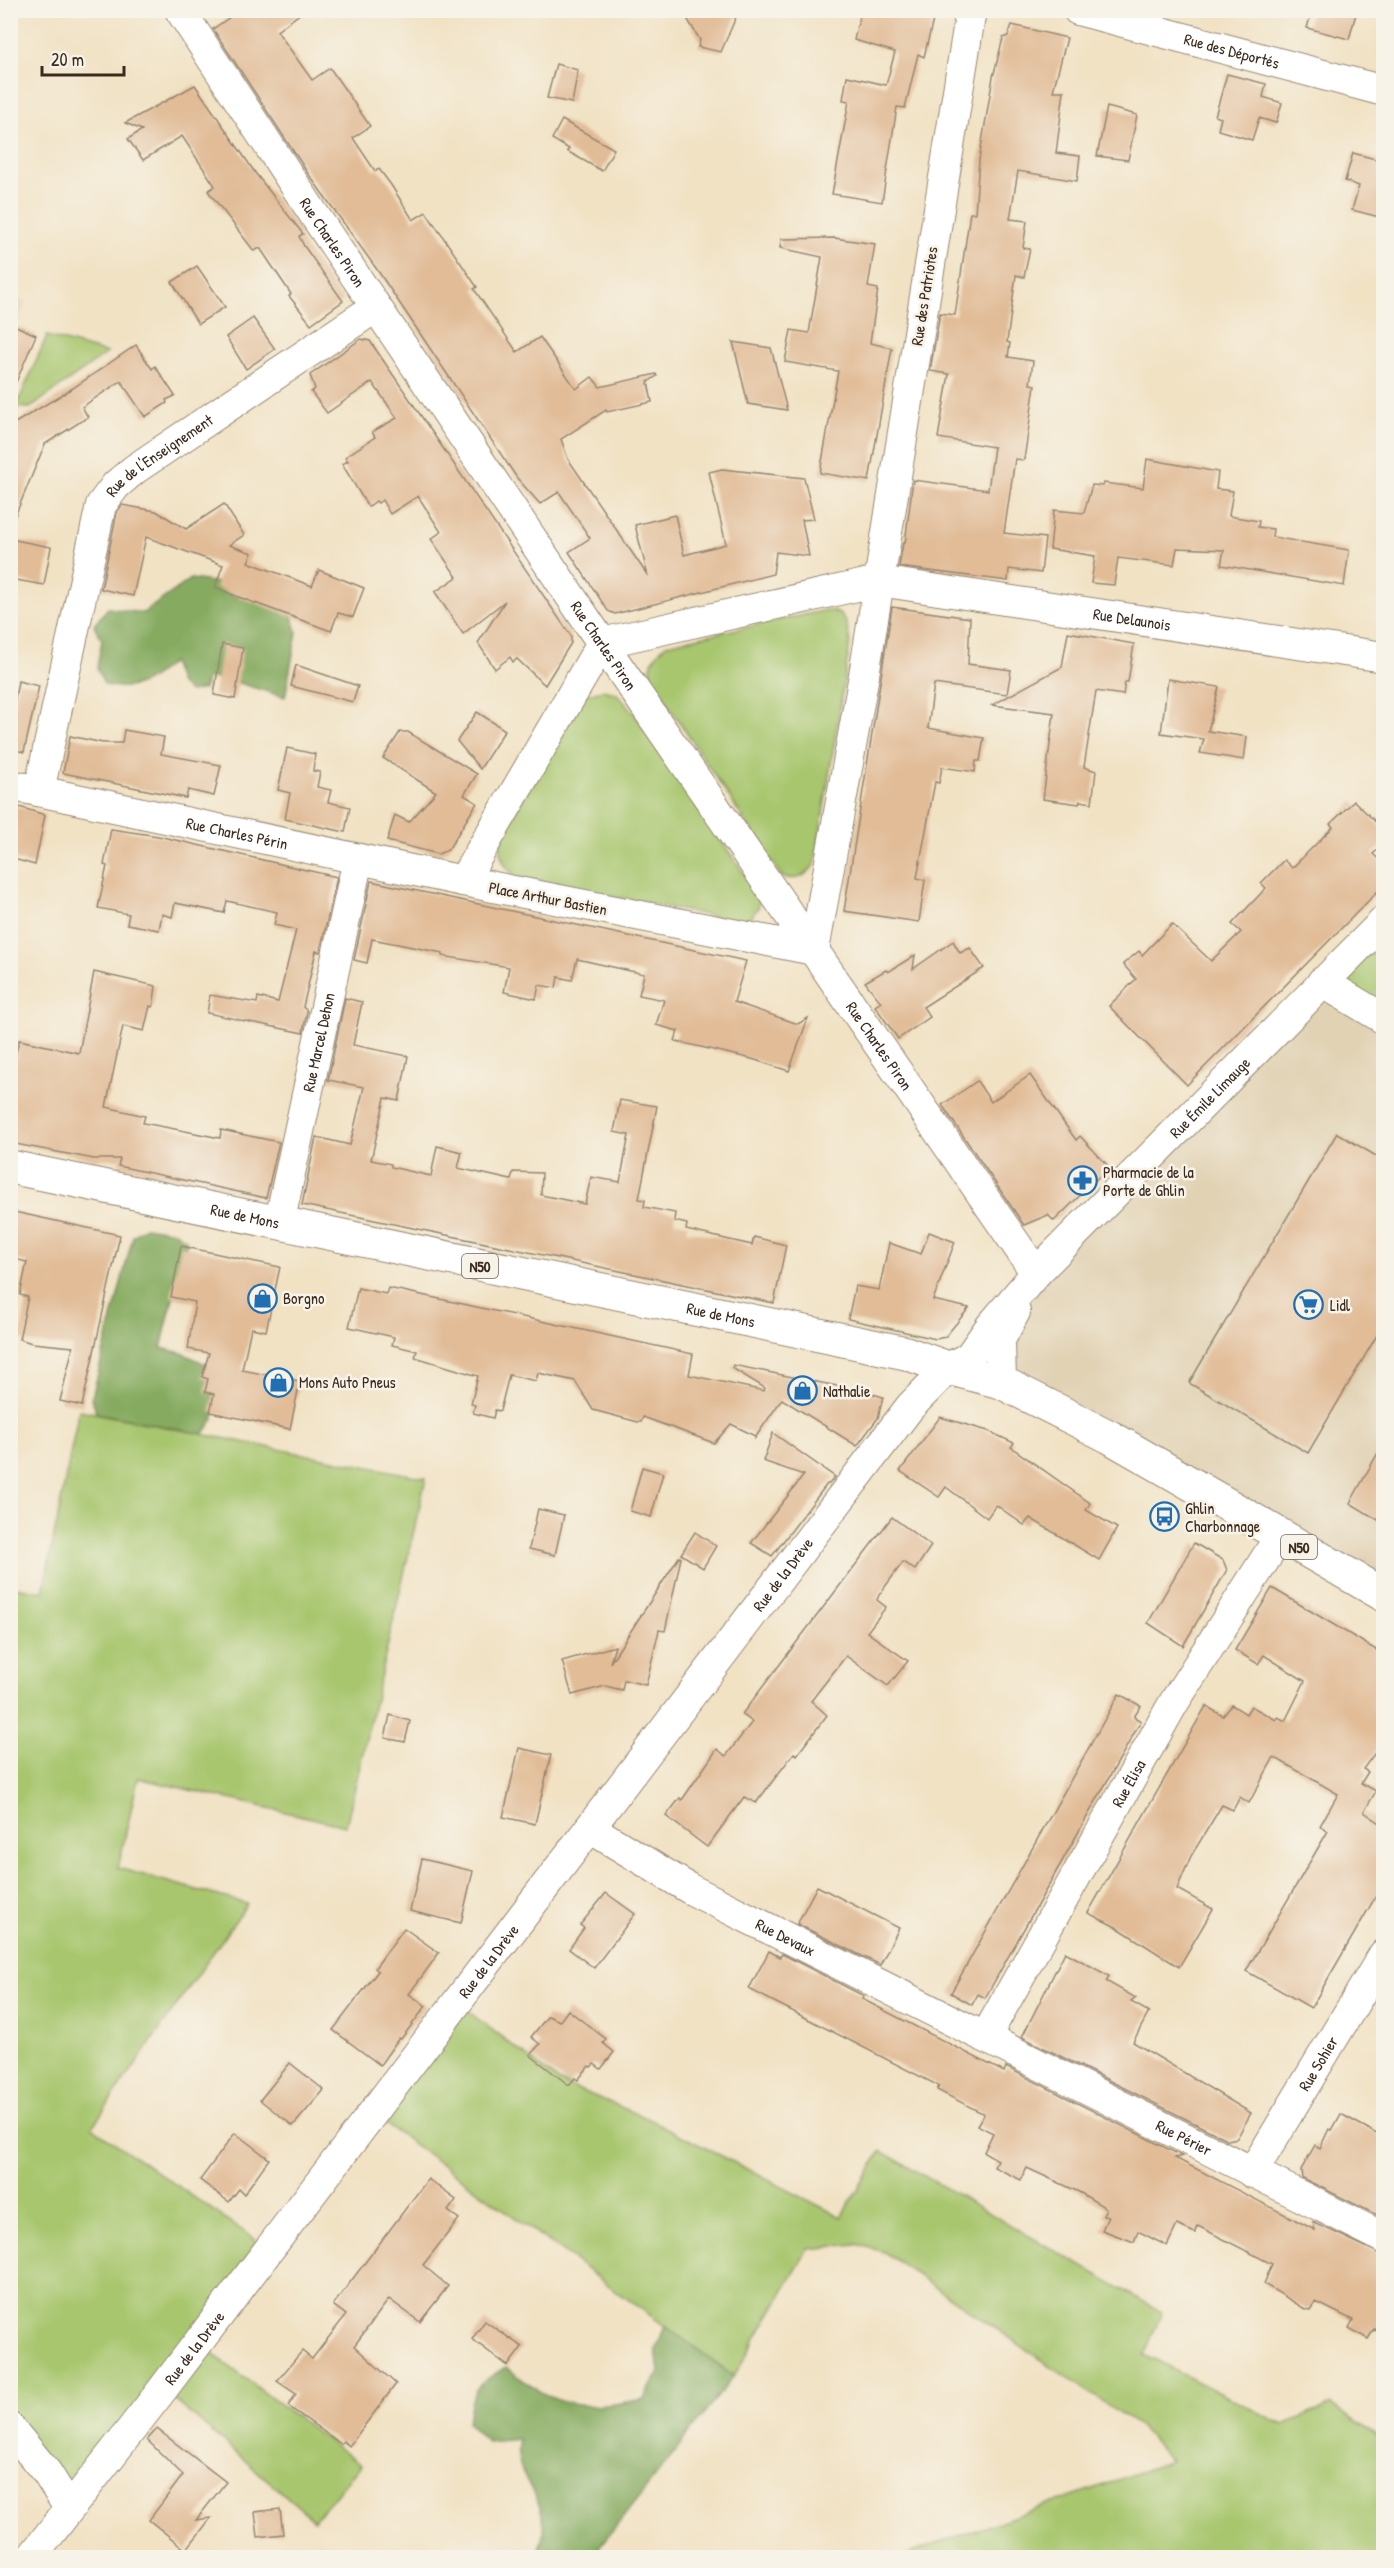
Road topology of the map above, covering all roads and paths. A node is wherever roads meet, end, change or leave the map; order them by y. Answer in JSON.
{"nodes":[{"id":1,"x":180,"y":10,"type":"edge"},
{"id":2,"x":971,"y":10,"type":"edge"},
{"id":3,"x":1078,"y":10,"type":"edge"},
{"id":4,"x":1383,"y":91,"type":"edge"},
{"id":5,"x":376,"y":307,"type":"junction"},
{"id":6,"x":879,"y":581,"type":"junction"},
{"id":7,"x":602,"y":643,"type":"junction"},
{"id":8,"x":1383,"y":657,"type":"edge"},
{"id":9,"x":10,"y":785,"type":"edge"},
{"id":10,"x":39,"y":791,"type":"junction"},
{"id":11,"x":358,"y":859,"type":"junction"},
{"id":12,"x":463,"y":881,"type":"junction"},
{"id":13,"x":1383,"y":921,"type":"edge"},
{"id":14,"x":814,"y":950,"type":"junction"},
{"id":15,"x":1322,"y":982,"type":"junction"},
{"id":16,"x":1383,"y":1019,"type":"edge"},
{"id":17,"x":10,"y":1167,"type":"edge"},
{"id":18,"x":279,"y":1224,"type":"junction"},
{"id":19,"x":1036,"y":1273,"type":"junction"},
{"id":20,"x":948,"y":1368,"type":"junction"},
{"id":21,"x":1001,"y":1382,"type":"junction"},
{"id":22,"x":1280,"y":1536,"type":"junction"},
{"id":23,"x":1383,"y":1594,"type":"edge"},
{"id":24,"x":590,"y":1828,"type":"junction"},
{"id":25,"x":1383,"y":1954,"type":"edge"},
{"id":26,"x":986,"y":2036,"type":"junction"},
{"id":27,"x":1252,"y":2173,"type":"junction"},
{"id":28,"x":1383,"y":2238,"type":"edge"},
{"id":29,"x":10,"y":2428,"type":"edge"},
{"id":30,"x":69,"y":2508,"type":"junction"},
{"id":31,"x":31,"y":2558,"type":"edge"}],
"edges":[{"from":1,"to":5,"type":"street","name":"Rue Charles Piron"},
{"from":2,"to":6,"type":"street","name":"Rue des Patriotes"},
{"from":3,"to":4,"type":"street","name":"Rue des Déportés"},
{"from":5,"to":7,"type":"street","name":"Rue Charles Piron"},
{"from":5,"to":10,"type":"street","name":"Rue de l'Enseignement"},
{"from":6,"to":7,"type":"street"},
{"from":6,"to":8,"type":"street","name":"Rue Delaunois"},
{"from":6,"to":14,"type":"street"},
{"from":7,"to":12,"type":"street","name":"Place Arthur Bastien"},
{"from":7,"to":14,"type":"street","name":"Rue Charles Piron"},
{"from":9,"to":10,"type":"street","name":"Rue Charles Périn"},
{"from":10,"to":11,"type":"street","name":"Rue Charles Périn"},
{"from":11,"to":12,"type":"street","name":"Rue Charles Périn"},
{"from":11,"to":18,"type":"street","name":"Rue Marcel Dehon"},
{"from":12,"to":14,"type":"street","name":"Place Arthur Bastien"},
{"from":13,"to":15,"type":"street","name":"Rue Émile Limauge"},
{"from":14,"to":19,"type":"street","name":"Rue Charles Piron"},
{"from":15,"to":16,"type":"street"},
{"from":15,"to":19,"type":"street","name":"Rue Émile Limauge"},
{"from":17,"to":18,"type":"main road","name":"Rue de Mons","number":"N50"},
{"from":18,"to":20,"type":"main road","name":"Rue de Mons","number":"N50"},
{"from":19,"to":20,"type":"street","name":"Rue de la Drève"},
{"from":19,"to":21,"type":"street"},
{"from":20,"to":21,"type":"main road","name":"Rue de Mons","number":"N50"},
{"from":20,"to":24,"type":"street","name":"Rue de la Drève"},
{"from":21,"to":22,"type":"main road","name":"Rue de Mons","number":"N50"},
{"from":22,"to":23,"type":"main road","name":"Rue de Mons","number":"N50"},
{"from":22,"to":26,"type":"street","name":"Rue Élisa"},
{"from":24,"to":26,"type":"street","name":"Rue Devaux"},
{"from":24,"to":30,"type":"street","name":"Rue de la Drève"},
{"from":25,"to":27,"type":"street","name":"Rue Sohier"},
{"from":26,"to":27,"type":"street","name":"Rue Périer"},
{"from":27,"to":28,"type":"street","name":"Rue Périer"},
{"from":29,"to":30,"type":"street"},
{"from":30,"to":31,"type":"street","name":"Rue de la Drève"}]}
